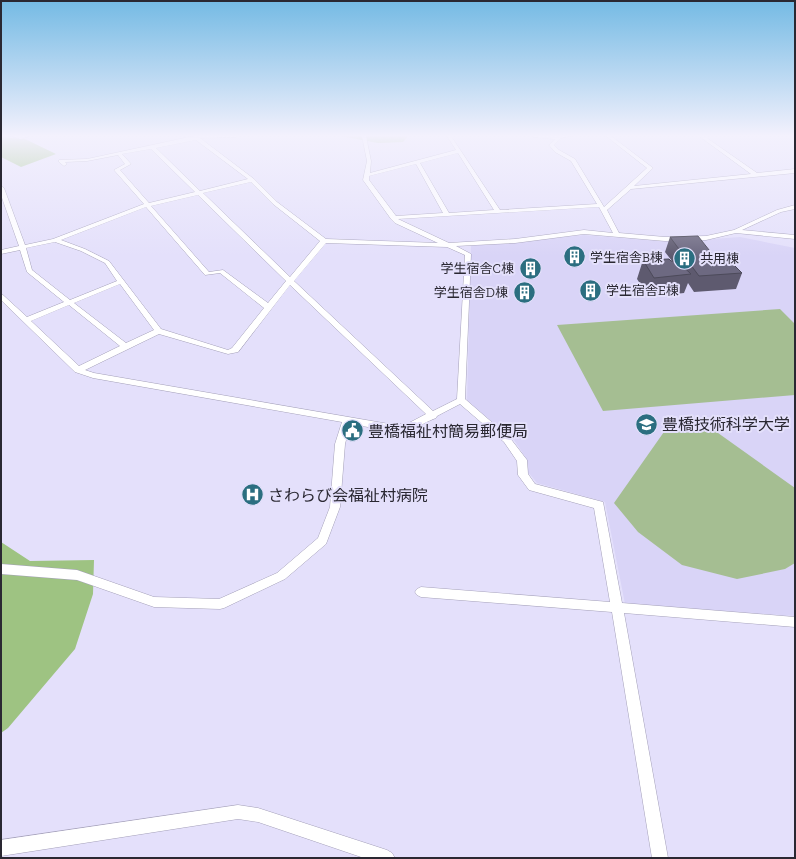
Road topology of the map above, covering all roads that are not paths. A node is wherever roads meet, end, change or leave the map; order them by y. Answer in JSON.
{"nodes":[{"id":1,"x":122,"y":176,"type":"edge"},
{"id":2,"x":183,"y":176,"type":"edge"},
{"id":3,"x":247,"y":176,"type":"edge"},
{"id":4,"x":367,"y":176,"type":"edge"},
{"id":5,"x":425,"y":176,"type":"edge"},
{"id":6,"x":476,"y":176,"type":"edge"},
{"id":7,"x":583,"y":176,"type":"edge"},
{"id":8,"x":642,"y":176,"type":"edge"},
{"id":9,"x":745,"y":176,"type":"edge"},
{"id":10,"x":252,"y":180,"type":"junction"},
{"id":11,"x":1,"y":188,"type":"edge"},
{"id":12,"x":629,"y":188,"type":"junction"},
{"id":13,"x":200,"y":192,"type":"junction"},
{"id":14,"x":147,"y":205,"type":"junction"},
{"id":15,"x":795,"y":207,"type":"edge"},
{"id":16,"x":602,"y":208,"type":"junction"},
{"id":17,"x":498,"y":211,"type":"junction"},
{"id":18,"x":447,"y":215,"type":"junction"},
{"id":19,"x":393,"y":218,"type":"junction"},
{"id":20,"x":736,"y":231,"type":"junction"},
{"id":21,"x":617,"y":235,"type":"junction"},
{"id":22,"x":795,"y":237,"type":"edge"},
{"id":23,"x":55,"y":240,"type":"junction"},
{"id":24,"x":324,"y":241,"type":"junction"},
{"id":25,"x":448,"y":245,"type":"junction"},
{"id":26,"x":23,"y":247,"type":"junction"},
{"id":27,"x":1,"y":252,"type":"edge"},
{"id":28,"x":122,"y":281,"type":"junction"},
{"id":29,"x":290,"y":281,"type":"junction"},
{"id":30,"x":1,"y":296,"type":"edge"},
{"id":31,"x":68,"y":303,"type":"junction"},
{"id":32,"x":268,"y":307,"type":"junction"},
{"id":33,"x":27,"y":320,"type":"junction"},
{"id":34,"x":158,"y":331,"type":"junction"},
{"id":35,"x":126,"y":347,"type":"junction"},
{"id":36,"x":78,"y":370,"type":"junction"},
{"id":37,"x":461,"y":400,"type":"junction"},
{"id":38,"x":433,"y":416,"type":"junction"},
{"id":39,"x":347,"y":420,"type":"junction"},
{"id":40,"x":1,"y":569,"type":"edge"},
{"id":41,"x":421,"y":592,"type":"dead end"},
{"id":42,"x":617,"y":609,"type":"junction"},
{"id":43,"x":795,"y":622,"type":"edge"},
{"id":44,"x":1,"y":848,"type":"edge"},
{"id":45,"x":387,"y":858,"type":"edge"},
{"id":46,"x":660,"y":858,"type":"edge"}],
"edges":[{"from":1,"to":14,"type":"street"},
{"from":2,"to":13,"type":"street"},
{"from":3,"to":10,"type":"street"},
{"from":4,"to":19,"type":"street"},
{"from":5,"to":18,"type":"street"},
{"from":6,"to":17,"type":"street"},
{"from":7,"to":16,"type":"street"},
{"from":8,"to":12,"type":"street"},
{"from":9,"to":12,"type":"street"},
{"from":10,"to":13,"type":"street"},
{"from":10,"to":24,"type":"street"},
{"from":11,"to":26,"type":"street"},
{"from":12,"to":16,"type":"street"},
{"from":13,"to":14,"type":"street"},
{"from":13,"to":29,"type":"street"},
{"from":14,"to":23,"type":"street"},
{"from":14,"to":32,"type":"street"},
{"from":15,"to":20,"type":"street"},
{"from":16,"to":17,"type":"street"},
{"from":16,"to":21,"type":"street"},
{"from":17,"to":18,"type":"street"},
{"from":18,"to":19,"type":"street"},
{"from":19,"to":25,"type":"street"},
{"from":20,"to":21,"type":"street"},
{"from":20,"to":22,"type":"street"},
{"from":21,"to":25,"type":"street"},
{"from":23,"to":26,"type":"street"},
{"from":23,"to":28,"type":"street"},
{"from":24,"to":25,"type":"street"},
{"from":24,"to":29,"type":"street"},
{"from":25,"to":37,"type":"street"},
{"from":26,"to":27,"type":"street"},
{"from":26,"to":31,"type":"street"},
{"from":28,"to":31,"type":"street"},
{"from":28,"to":34,"type":"street"},
{"from":29,"to":32,"type":"street"},
{"from":29,"to":38,"type":"street"},
{"from":30,"to":33,"type":"street"},
{"from":31,"to":33,"type":"street"},
{"from":31,"to":35,"type":"street"},
{"from":32,"to":34,"type":"street"},
{"from":33,"to":36,"type":"street"},
{"from":34,"to":35,"type":"street"},
{"from":35,"to":36,"type":"street"},
{"from":36,"to":39,"type":"street"},
{"from":37,"to":38,"type":"street"},
{"from":37,"to":42,"type":"street"},
{"from":38,"to":39,"type":"street"},
{"from":39,"to":40,"type":"street"},
{"from":41,"to":42,"type":"street"},
{"from":42,"to":43,"type":"street"},
{"from":42,"to":46,"type":"street"},
{"from":44,"to":45,"type":"street"}]}
